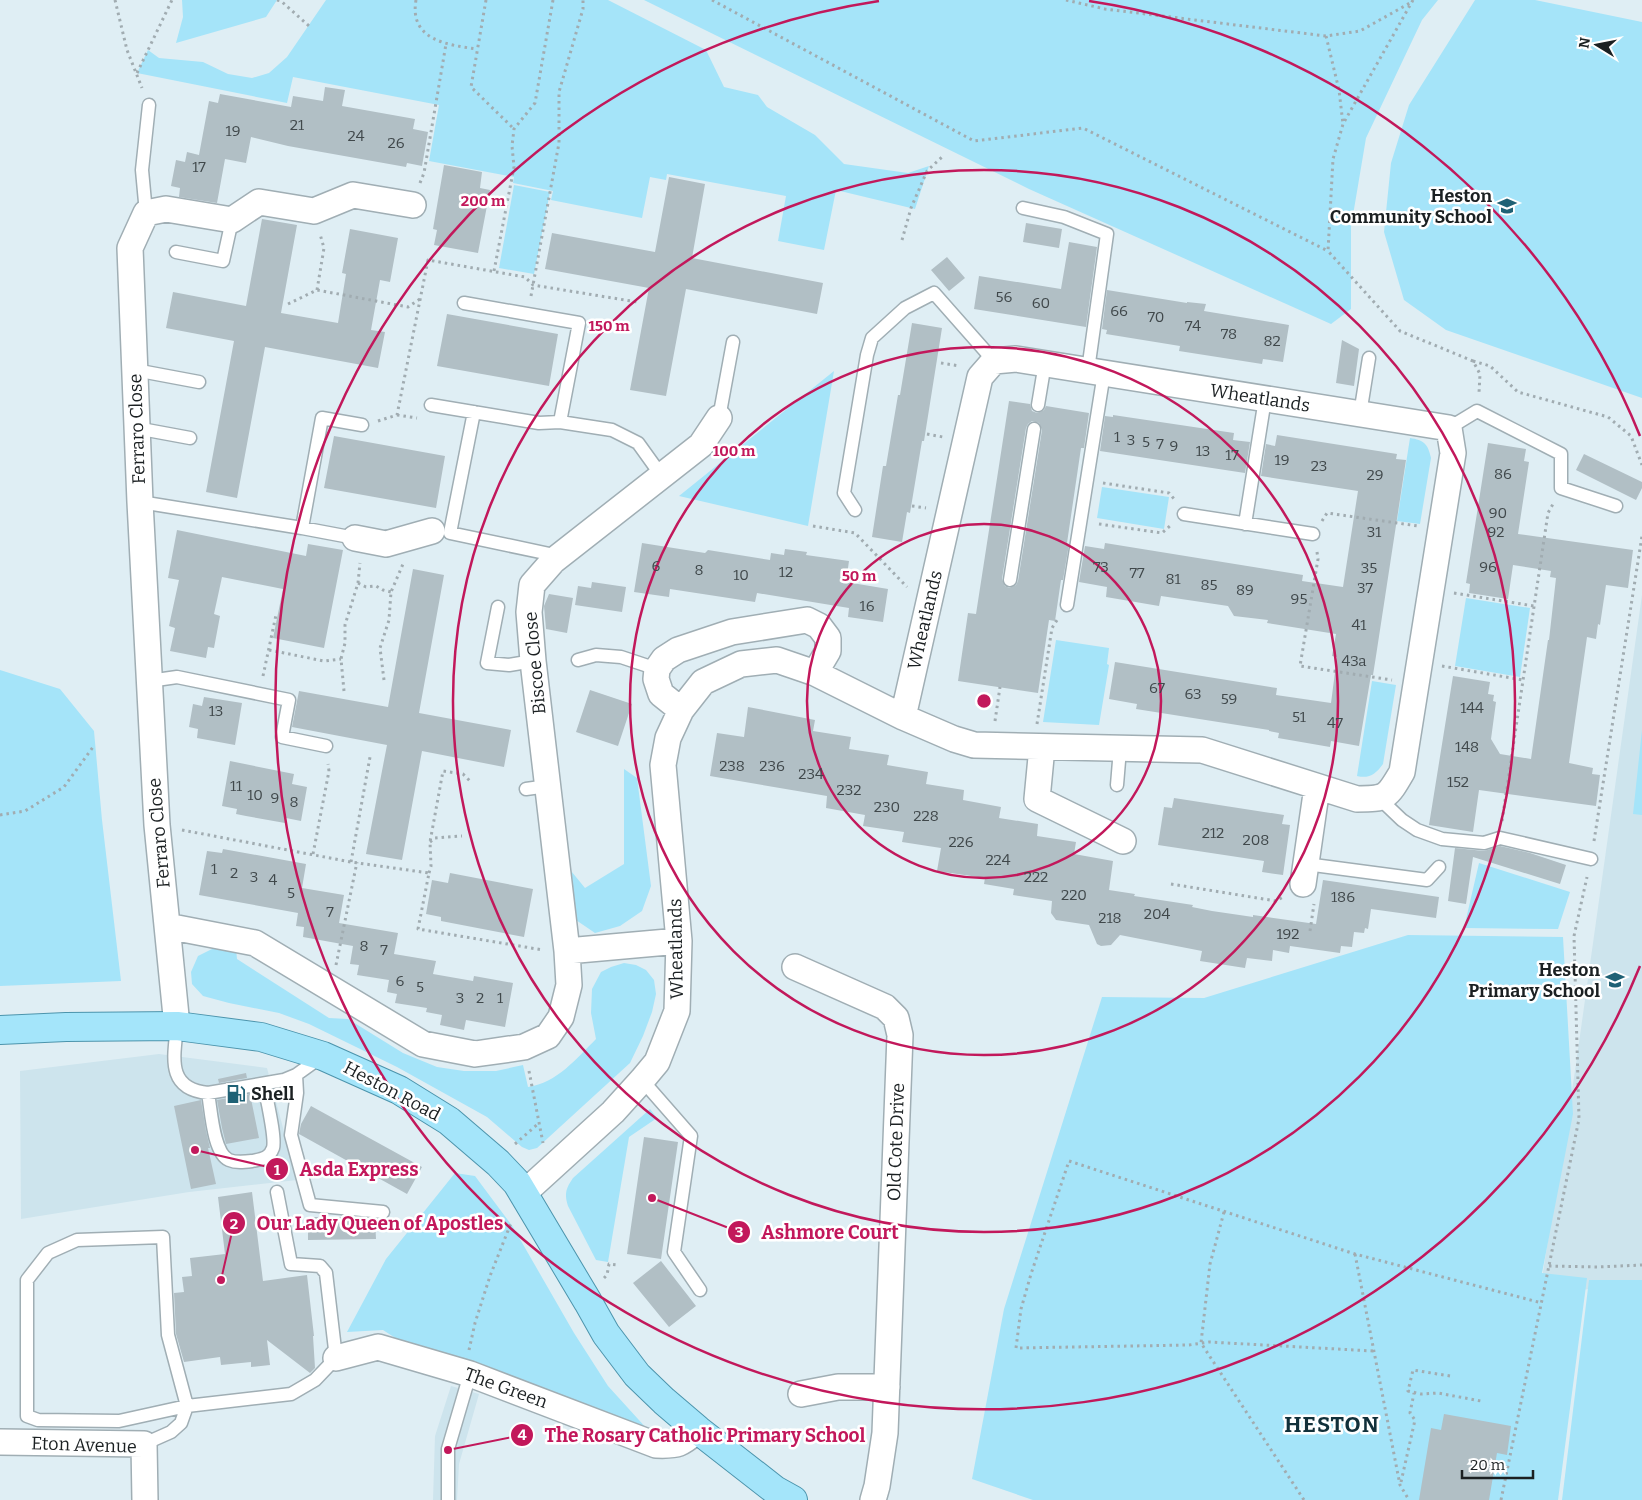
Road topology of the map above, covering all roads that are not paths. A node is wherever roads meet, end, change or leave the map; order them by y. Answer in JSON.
{"nodes":[{"id":1,"x":149,"y":105,"type":"road end"},
{"id":2,"x":412,"y":205,"type":"road end"},
{"id":3,"x":1024,"y":208,"type":"dead end"},
{"id":4,"x":146,"y":213,"type":"junction"},
{"id":5,"x":232,"y":220,"type":"junction"},
{"id":6,"x":176,"y":252,"type":"dead end"},
{"id":7,"x":464,"y":303,"type":"dead end"},
{"id":8,"x":733,"y":342,"type":"dead end"},
{"id":9,"x":1369,"y":358,"type":"dead end"},
{"id":10,"x":994,"y":361,"type":"junction"},
{"id":11,"x":1044,"y":363,"type":"junction"},
{"id":12,"x":135,"y":370,"type":"junction"},
{"id":13,"x":1096,"y":372,"type":"junction"},
{"id":14,"x":199,"y":382,"type":"dead end"},
{"id":15,"x":1265,"y":399,"type":"junction"},
{"id":16,"x":1038,"y":405,"type":"dead end"},
{"id":17,"x":431,"y":406,"type":"dead end"},
{"id":18,"x":474,"y":412,"type":"junction"},
{"id":19,"x":1360,"y":414,"type":"junction"},
{"id":20,"x":719,"y":418,"type":"joint"},
{"id":21,"x":560,"y":422,"type":"junction"},
{"id":22,"x":362,"y":425,"type":"road end"},
{"id":23,"x":136,"y":428,"type":"junction"},
{"id":24,"x":1449,"y":428,"type":"junction"},
{"id":25,"x":1034,"y":429,"type":"dead end"},
{"id":26,"x":190,"y":438,"type":"dead end"},
{"id":27,"x":661,"y":475,"type":"junction"},
{"id":28,"x":140,"y":502,"type":"junction"},
{"id":29,"x":1616,"y":506,"type":"dead end"},
{"id":30,"x":855,"y":510,"type":"dead end"},
{"id":31,"x":1184,"y":514,"type":"road end"},
{"id":32,"x":1245,"y":524,"type":"junction"},
{"id":33,"x":302,"y":528,"type":"junction"},
{"id":34,"x":433,"y":533,"type":"junction"},
{"id":35,"x":1313,"y":534,"type":"road end"},
{"id":36,"x":360,"y":539,"type":"joint"},
{"id":37,"x":559,"y":556,"type":"junction"},
{"id":38,"x":1010,"y":580,"type":"dead end"},
{"id":39,"x":1067,"y":605,"type":"road end"},
{"id":40,"x":498,"y":607,"type":"dead end"},
{"id":41,"x":578,"y":660,"type":"dead end"},
{"id":42,"x":533,"y":661,"type":"junction"},
{"id":43,"x":657,"y":669,"type":"junction"},
{"id":44,"x":816,"y":673,"type":"junction"},
{"id":45,"x":149,"y":681,"type":"junction"},
{"id":46,"x":681,"y":710,"type":"junction"},
{"id":47,"x":903,"y":717,"type":"junction"},
{"id":48,"x":326,"y":746,"type":"road end"},
{"id":49,"x":1038,"y":747,"type":"junction"},
{"id":50,"x":1120,"y":749,"type":"junction"},
{"id":51,"x":1117,"y":785,"type":"dead end"},
{"id":52,"x":1317,"y":787,"type":"junction"},
{"id":53,"x":1380,"y":799,"type":"junction"},
{"id":54,"x":1123,"y":840,"type":"dead end"},
{"id":55,"x":1591,"y":859,"type":"road end"},
{"id":56,"x":1439,"y":867,"type":"dead end"},
{"id":57,"x":1305,"y":874,"type":"joint"},
{"id":58,"x":167,"y":926,"type":"junction"},
{"id":59,"x":680,"y":941,"type":"junction"},
{"id":60,"x":568,"y":951,"type":"junction"},
{"id":61,"x":794,"y":967,"type":"dead end"},
{"id":62,"x":177,"y":1026,"type":"junction"},
{"id":63,"x":0,"y":1030,"type":"edge"},
{"id":64,"x":323,"y":1056,"type":"junction"},
{"id":65,"x":296,"y":1075,"type":"junction"},
{"id":66,"x":642,"y":1080,"type":"junction"},
{"id":67,"x":264,"y":1084,"type":"junction"},
{"id":68,"x":208,"y":1093,"type":"junction"},
{"id":69,"x":277,"y":1192,"type":"dead end"},
{"id":70,"x":526,"y":1197,"type":"junction"},
{"id":71,"x":383,"y":1212,"type":"dead end"},
{"id":72,"x":700,"y":1290,"type":"dead end"},
{"id":73,"x":336,"y":1358,"type":"junction"},
{"id":74,"x":467,"y":1373,"type":"junction"},
{"id":75,"x":887,"y":1387,"type":"junction"},
{"id":76,"x":801,"y":1394,"type":"dead end"},
{"id":77,"x":187,"y":1406,"type":"junction"},
{"id":78,"x":698,"y":1430,"type":"junction"},
{"id":79,"x":0,"y":1442,"type":"edge"},
{"id":80,"x":144,"y":1444,"type":"junction"},
{"id":81,"x":779,"y":1496,"type":"edge"},
{"id":82,"x":145,"y":1500,"type":"edge"},
{"id":83,"x":448,"y":1500,"type":"edge"},
{"id":84,"x":872,"y":1500,"type":"edge"}],
"edges":[{"from":1,"to":4,"type":"lane"},
{"from":2,"to":5,"type":"street"},
{"from":3,"to":13,"type":"lane"},
{"from":4,"to":5,"type":"street"},
{"from":4,"to":12,"type":"street","name":"Ferraro Close"},
{"from":5,"to":6,"type":"lane"},
{"from":7,"to":21,"type":"lane"},
{"from":8,"to":20,"type":"lane","name":"Biscoe Close"},
{"from":9,"to":19,"type":"lane"},
{"from":10,"to":11,"type":"street","name":"Wheatlands"},
{"from":10,"to":30,"type":"lane"},
{"from":10,"to":47,"type":"street","name":"Wheatlands"},
{"from":11,"to":13,"type":"street","name":"Wheatlands"},
{"from":11,"to":16,"type":"lane"},
{"from":12,"to":14,"type":"lane"},
{"from":12,"to":23,"type":"street","name":"Ferraro Close"},
{"from":13,"to":15,"type":"street","name":"Wheatlands"},
{"from":13,"to":39,"type":"lane"},
{"from":15,"to":19,"type":"street","name":"Wheatlands"},
{"from":15,"to":32,"type":"lane"},
{"from":17,"to":18,"type":"lane"},
{"from":18,"to":21,"type":"lane"},
{"from":18,"to":34,"type":"lane"},
{"from":19,"to":24,"type":"street","name":"Wheatlands"},
{"from":20,"to":27,"type":"street","name":"Biscoe Close"},
{"from":21,"to":27,"type":"lane"},
{"from":22,"to":33,"type":"lane"},
{"from":23,"to":26,"type":"lane"},
{"from":23,"to":28,"type":"street","name":"Ferraro Close"},
{"from":24,"to":29,"type":"lane"},
{"from":24,"to":53,"type":"street"},
{"from":25,"to":38,"type":"lane"},
{"from":27,"to":37,"type":"street","name":"Biscoe Close"},
{"from":28,"to":33,"type":"lane"},
{"from":28,"to":45,"type":"street","name":"Ferraro Close"},
{"from":31,"to":32,"type":"lane"},
{"from":32,"to":35,"type":"lane"},
{"from":33,"to":36,"type":"lane"},
{"from":34,"to":36,"type":"street"},
{"from":34,"to":37,"type":"lane"},
{"from":37,"to":42,"type":"street","name":"Biscoe Close"},
{"from":40,"to":42,"type":"lane"},
{"from":41,"to":43,"type":"lane"},
{"from":42,"to":60,"type":"street","name":"Biscoe Close"},
{"from":43,"to":44,"type":"street"},
{"from":43,"to":46,"type":"street"},
{"from":44,"to":46,"type":"street","name":"Wheatlands"},
{"from":44,"to":47,"type":"street","name":"Wheatlands"},
{"from":45,"to":48,"type":"lane"},
{"from":45,"to":58,"type":"street","name":"Ferraro Close"},
{"from":46,"to":59,"type":"street","name":"Wheatlands"},
{"from":47,"to":49,"type":"street","name":"Wheatlands"},
{"from":49,"to":50,"type":"street","name":"Wheatlands"},
{"from":49,"to":54,"type":"street"},
{"from":50,"to":51,"type":"lane"},
{"from":50,"to":52,"type":"street","name":"Wheatlands"},
{"from":52,"to":53,"type":"street","name":"Wheatlands"},
{"from":52,"to":57,"type":"street"},
{"from":53,"to":55,"type":"lane"},
{"from":56,"to":57,"type":"lane"},
{"from":58,"to":60,"type":"street","name":"Biscoe Close"},
{"from":58,"to":62,"type":"street","name":"Ferraro Close"},
{"from":59,"to":60,"type":"street"},
{"from":59,"to":66,"type":"street","name":"Wheatlands"},
{"from":61,"to":75,"type":"street","name":"Old Cote Drive"},
{"from":62,"to":63,"type":"main road","name":"Heston Road"},
{"from":62,"to":64,"type":"main road","name":"Heston Road"},
{"from":62,"to":68,"type":"lane"},
{"from":64,"to":65,"type":"lane"},
{"from":64,"to":70,"type":"main road","name":"Heston Road"},
{"from":65,"to":67,"type":"lane"},
{"from":65,"to":71,"type":"lane"},
{"from":66,"to":70,"type":"street","name":"Wheatlands"},
{"from":66,"to":72,"type":"lane"},
{"from":67,"to":68,"type":"lane"},
{"from":67,"to":68,"type":"lane"},
{"from":69,"to":73,"type":"lane"},
{"from":70,"to":78,"type":"main road","name":"Heston Road"},
{"from":73,"to":74,"type":"street","name":"The Green"},
{"from":73,"to":77,"type":"lane"},
{"from":74,"to":78,"type":"street","name":"The Green"},
{"from":74,"to":83,"type":"lane"},
{"from":75,"to":76,"type":"street"},
{"from":75,"to":84,"type":"street","name":"Old Cote Drive"},
{"from":77,"to":77,"type":"lane"},
{"from":77,"to":80,"type":"lane"},
{"from":78,"to":81,"type":"main road","name":"Heston Road"},
{"from":79,"to":80,"type":"street","name":"Eton Avenue"},
{"from":80,"to":82,"type":"street","name":"Eton Avenue"}]}
